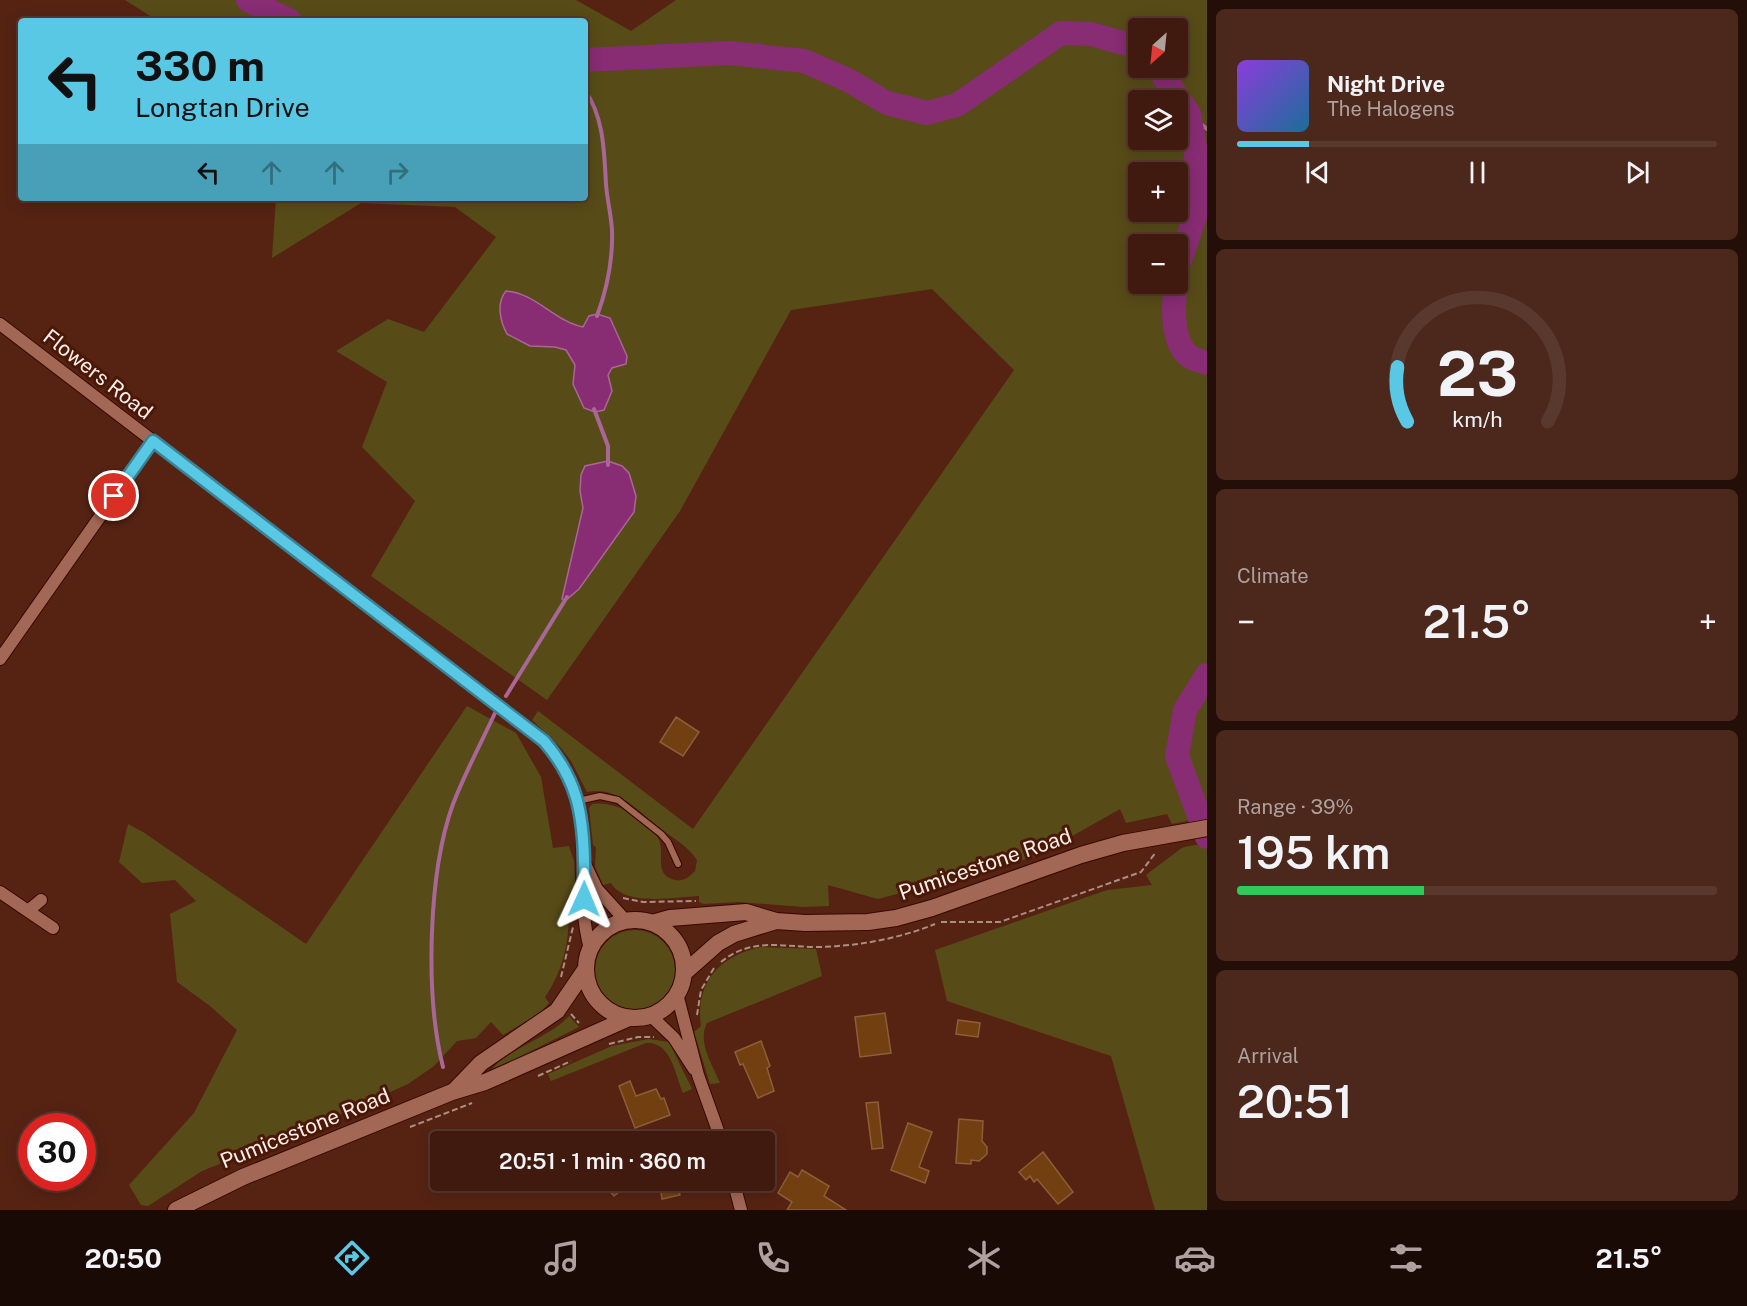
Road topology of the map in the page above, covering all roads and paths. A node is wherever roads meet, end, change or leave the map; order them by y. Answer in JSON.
{"nodes":[{"id":1,"x":0,"y":324,"type":"edge"},
{"id":2,"x":153,"y":441,"type":"junction"},
{"id":3,"x":0,"y":659,"type":"edge"},
{"id":4,"x":578,"y":801,"type":"junction"},
{"id":5,"x":1207,"y":828,"type":"edge"},
{"id":6,"x":585,"y":864,"type":"junction"},
{"id":7,"x":678,"y":864,"type":"dead end"},
{"id":8,"x":0,"y":892,"type":"edge"},
{"id":9,"x":621,"y":897,"type":"dead end"},
{"id":10,"x":41,"y":900,"type":"dead end"},
{"id":11,"x":28,"y":911,"type":"junction"},
{"id":12,"x":696,"y":916,"type":"junction"},
{"id":13,"x":626,"y":921,"type":"junction"},
{"id":14,"x":776,"y":921,"type":"junction"},
{"id":15,"x":652,"y":923,"type":"junction"},
{"id":16,"x":573,"y":924,"type":"dead end"},
{"id":17,"x":53,"y":928,"type":"dead end"},
{"id":18,"x":590,"y":949,"type":"junction"},
{"id":19,"x":585,"y":970,"type":"junction"},
{"id":20,"x":684,"y":973,"type":"junction"},
{"id":21,"x":561,"y":977,"type":"dead end"},
{"id":22,"x":677,"y":994,"type":"junction"},
{"id":23,"x":561,"y":1006,"type":"junction"},
{"id":24,"x":651,"y":1016,"type":"junction"},
{"id":25,"x":629,"y":1018,"type":"junction"},
{"id":26,"x":588,"y":1036,"type":"junction"},
{"id":27,"x":698,"y":1075,"type":"junction"},
{"id":28,"x":452,"y":1092,"type":"junction"},
{"id":29,"x":718,"y":1131,"type":"edge"},
{"id":30,"x":737,"y":1191,"type":"edge"},
{"id":31,"x":176,"y":1210,"type":"edge"},
{"id":32,"x":741,"y":1210,"type":"edge"}],
"edges":[{"from":1,"to":2,"type":"street","name":"Flowers Road"},
{"from":2,"to":3,"type":"street"},
{"from":2,"to":4,"type":"street","name":"Flowers Road"},
{"from":4,"to":6,"type":"street","name":"Flowers Road"},
{"from":4,"to":7,"type":"lane"},
{"from":5,"to":14,"type":"main road","name":"Pumicestone Road"},
{"from":6,"to":13,"type":"street","name":"Flowers Road"},
{"from":6,"to":18,"type":"street","name":"Flowers Road"},
{"from":8,"to":11,"type":"street"},
{"from":9,"to":12,"type":"path"},
{"from":10,"to":11,"type":"street"},
{"from":11,"to":17,"type":"street"},
{"from":12,"to":14,"type":"main road","name":"Pumicestone Road"},
{"from":12,"to":15,"type":"main road","name":"Pumicestone Road"},
{"from":13,"to":15,"type":"main road"},
{"from":13,"to":18,"type":"main road"},
{"from":14,"to":20,"type":"main road","name":"Pumicestone Road"},
{"from":15,"to":20,"type":"main road"},
{"from":16,"to":21,"type":"path"},
{"from":18,"to":19,"type":"main road"},
{"from":19,"to":23,"type":"main road","name":"Pumicestone Road"},
{"from":19,"to":25,"type":"main road"},
{"from":20,"to":22,"type":"main road"},
{"from":22,"to":24,"type":"main road"},
{"from":22,"to":27,"type":"street"},
{"from":23,"to":26,"type":"path"},
{"from":23,"to":28,"type":"main road","name":"Pumicestone Road"},
{"from":24,"to":25,"type":"main road"},
{"from":24,"to":27,"type":"street"},
{"from":25,"to":26,"type":"main road","name":"Pumicestone Road"},
{"from":26,"to":28,"type":"main road","name":"Pumicestone Road"},
{"from":27,"to":29,"type":"street"},
{"from":28,"to":31,"type":"main road","name":"Pumicestone Road"},
{"from":30,"to":32,"type":"street"}]}
